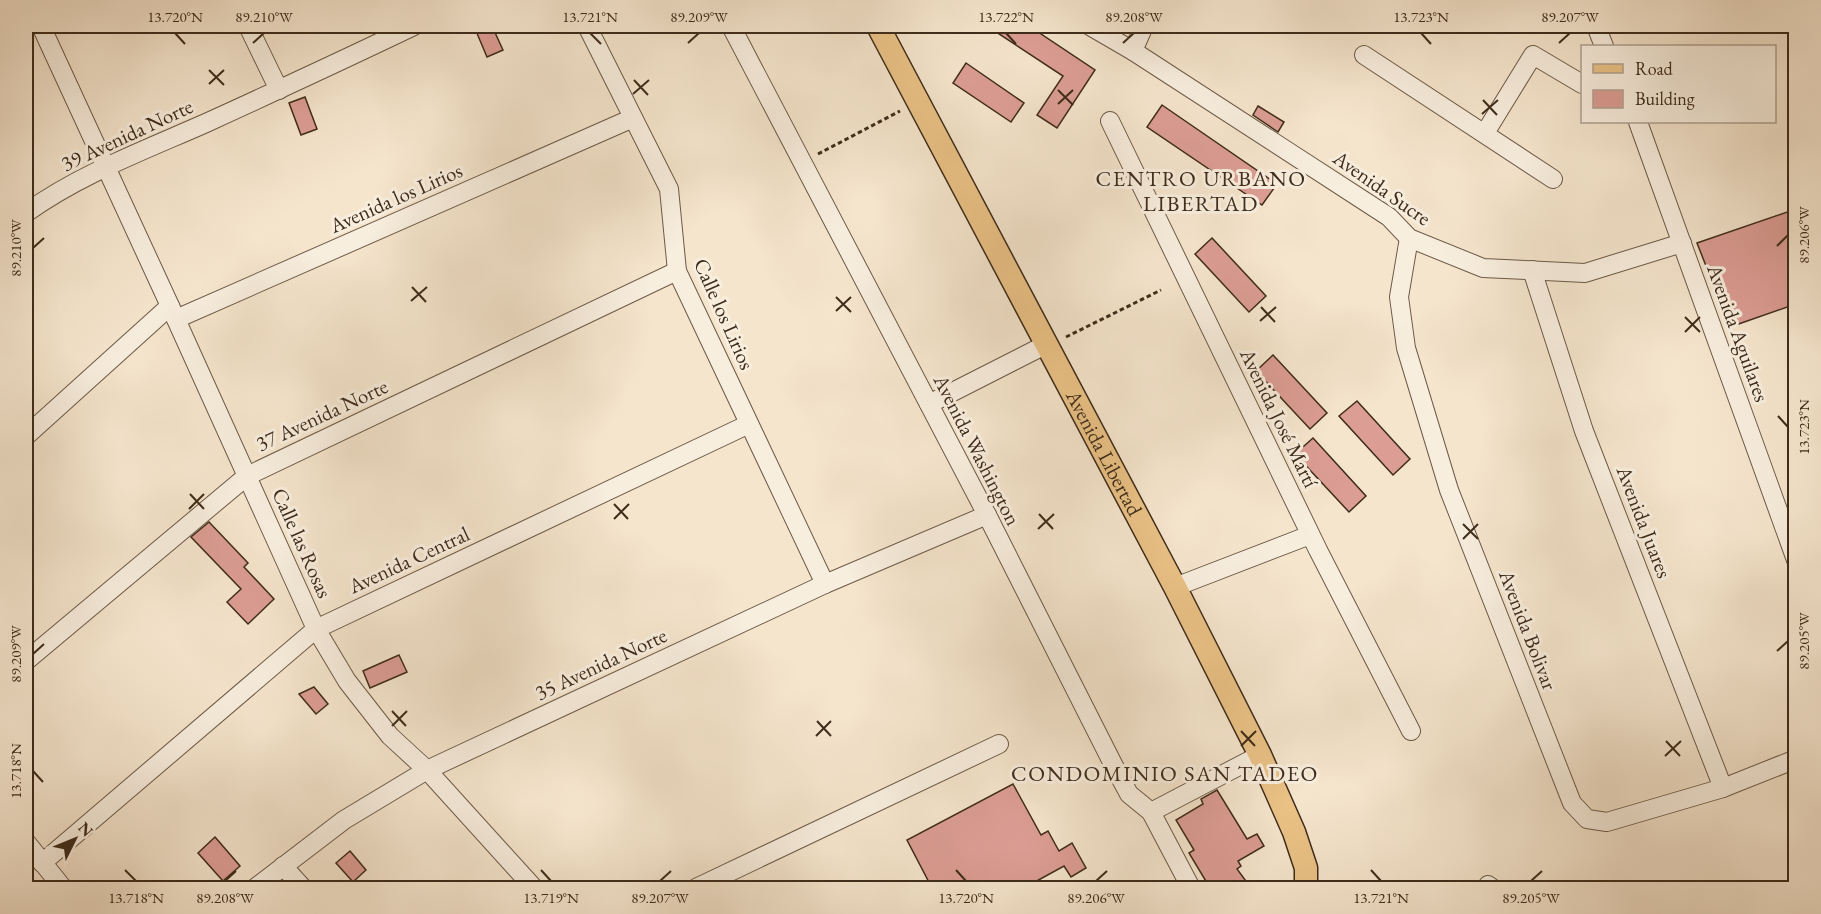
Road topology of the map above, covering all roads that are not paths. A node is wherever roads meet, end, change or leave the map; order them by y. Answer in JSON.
{"nodes":[{"id":1,"x":40,"y":26,"type":"edge"},
{"id":2,"x":248,"y":26,"type":"edge"},
{"id":3,"x":414,"y":26,"type":"edge"},
{"id":4,"x":587,"y":26,"type":"edge"},
{"id":5,"x":731,"y":26,"type":"edge"},
{"id":6,"x":878,"y":26,"type":"edge"},
{"id":7,"x":1090,"y":26,"type":"edge"},
{"id":8,"x":1144,"y":26,"type":"edge"},
{"id":9,"x":1596,"y":26,"type":"edge"},
{"id":10,"x":1604,"y":45,"type":"edge"},
{"id":11,"x":1133,"y":51,"type":"junction"},
{"id":12,"x":1364,"y":55,"type":"dead end"},
{"id":13,"x":1581,"y":83,"type":"edge"},
{"id":14,"x":279,"y":90,"type":"junction"},
{"id":15,"x":633,"y":118,"type":"junction"},
{"id":16,"x":1110,"y":121,"type":"dead end"},
{"id":17,"x":1638,"y":123,"type":"edge"},
{"id":18,"x":1485,"y":133,"type":"junction"},
{"id":19,"x":106,"y":167,"type":"junction"},
{"id":20,"x":1553,"y":179,"type":"dead end"},
{"id":21,"x":26,"y":213,"type":"edge"},
{"id":22,"x":1409,"y":238,"type":"junction"},
{"id":23,"x":1682,"y":243,"type":"junction"},
{"id":24,"x":1532,"y":270,"type":"junction"},
{"id":25,"x":677,"y":271,"type":"junction"},
{"id":26,"x":173,"y":313,"type":"junction"},
{"id":27,"x":1056,"y":341,"type":"junction"},
{"id":28,"x":929,"y":404,"type":"junction"},
{"id":29,"x":749,"y":424,"type":"junction"},
{"id":30,"x":26,"y":436,"type":"edge"},
{"id":31,"x":248,"y":476,"type":"junction"},
{"id":32,"x":987,"y":515,"type":"junction"},
{"id":33,"x":1310,"y":535,"type":"junction"},
{"id":34,"x":1796,"y":560,"type":"edge"},
{"id":35,"x":825,"y":584,"type":"junction"},
{"id":36,"x":1175,"y":587,"type":"junction"},
{"id":37,"x":316,"y":629,"type":"junction"},
{"id":38,"x":26,"y":661,"type":"edge"},
{"id":39,"x":1411,"y":731,"type":"dead end"},
{"id":40,"x":999,"y":744,"type":"dead end"},
{"id":41,"x":1260,"y":755,"type":"junction"},
{"id":42,"x":1796,"y":759,"type":"edge"},
{"id":43,"x":427,"y":770,"type":"junction"},
{"id":44,"x":1723,"y":788,"type":"junction"},
{"id":45,"x":1151,"y":813,"type":"junction"},
{"id":46,"x":26,"y":842,"type":"edge"},
{"id":47,"x":42,"y":863,"type":"junction"},
{"id":48,"x":283,"y":866,"type":"junction"},
{"id":49,"x":1306,"y":883,"type":"edge"},
{"id":50,"x":63,"y":888,"type":"edge"},
{"id":51,"x":255,"y":888,"type":"edge"},
{"id":52,"x":303,"y":888,"type":"edge"},
{"id":53,"x":534,"y":888,"type":"edge"},
{"id":54,"x":696,"y":888,"type":"edge"},
{"id":55,"x":1191,"y":888,"type":"edge"}],
"edges":[{"from":1,"to":19,"type":"street","name":"Calle las Rosas"},
{"from":2,"to":14,"type":"street"},
{"from":3,"to":14,"type":"street","name":"39 Avenida Norte"},
{"from":4,"to":15,"type":"street","name":"Calle los Lirios"},
{"from":5,"to":28,"type":"street","name":"Avenida Washington"},
{"from":6,"to":27,"type":"main road","name":"Avenida Libertad"},
{"from":7,"to":11,"type":"street","name":"Avenida Sucre"},
{"from":8,"to":11,"type":"street"},
{"from":9,"to":10,"type":"street"},
{"from":11,"to":22,"type":"street","name":"Avenida Sucre"},
{"from":12,"to":18,"type":"street"},
{"from":13,"to":18,"type":"street"},
{"from":14,"to":19,"type":"street","name":"39 Avenida Norte"},
{"from":15,"to":25,"type":"street","name":"Calle los Lirios"},
{"from":15,"to":26,"type":"street","name":"Avenida los Lirios"},
{"from":16,"to":33,"type":"street","name":"Avenida José Martí"},
{"from":17,"to":23,"type":"street","name":"Avenida Aguilares"},
{"from":18,"to":20,"type":"street"},
{"from":19,"to":21,"type":"street","name":"39 Avenida Norte"},
{"from":19,"to":26,"type":"street","name":"Calle las Rosas"},
{"from":22,"to":24,"type":"street","name":"Avenida Sucre"},
{"from":22,"to":44,"type":"street","name":"Avenida Bolivar"},
{"from":23,"to":24,"type":"street","name":"Avenida Sucre"},
{"from":23,"to":34,"type":"street","name":"Avenida Aguilares"},
{"from":24,"to":44,"type":"street","name":"Avenida Juares"},
{"from":25,"to":29,"type":"street","name":"Calle los Lirios"},
{"from":25,"to":31,"type":"street","name":"37 Avenida Norte"},
{"from":26,"to":30,"type":"street","name":"Avenida los Lirios"},
{"from":26,"to":31,"type":"street","name":"Calle las Rosas"},
{"from":27,"to":28,"type":"street"},
{"from":27,"to":36,"type":"main road","name":"Avenida Libertad"},
{"from":28,"to":32,"type":"street","name":"Avenida Washington"},
{"from":29,"to":35,"type":"street","name":"Calle los Lirios"},
{"from":29,"to":37,"type":"street","name":"Avenida Central"},
{"from":31,"to":37,"type":"street","name":"Calle las Rosas"},
{"from":31,"to":38,"type":"street","name":"37 Avenida Norte"},
{"from":32,"to":35,"type":"street","name":"35 Avenida Norte"},
{"from":32,"to":45,"type":"street","name":"Avenida Washington"},
{"from":33,"to":36,"type":"street"},
{"from":33,"to":39,"type":"street","name":"Avenida José Martí"},
{"from":35,"to":43,"type":"street","name":"35 Avenida Norte"},
{"from":36,"to":41,"type":"main road","name":"Avenida Libertad"},
{"from":37,"to":43,"type":"street","name":"Calle las Rosas"},
{"from":37,"to":47,"type":"street","name":"Avenida Central"},
{"from":40,"to":54,"type":"street"},
{"from":41,"to":45,"type":"street"},
{"from":41,"to":49,"type":"main road","name":"Avenida Libertad"},
{"from":42,"to":44,"type":"street","name":"Avenida Bolivar"},
{"from":43,"to":48,"type":"street","name":"35 Avenida Norte"},
{"from":43,"to":53,"type":"street","name":"Calle las Rosas"},
{"from":45,"to":55,"type":"street","name":"Avenida Washington"},
{"from":46,"to":47,"type":"street"},
{"from":47,"to":50,"type":"street"},
{"from":48,"to":51,"type":"street","name":"35 Avenida Norte"},
{"from":48,"to":52,"type":"street"}]}
